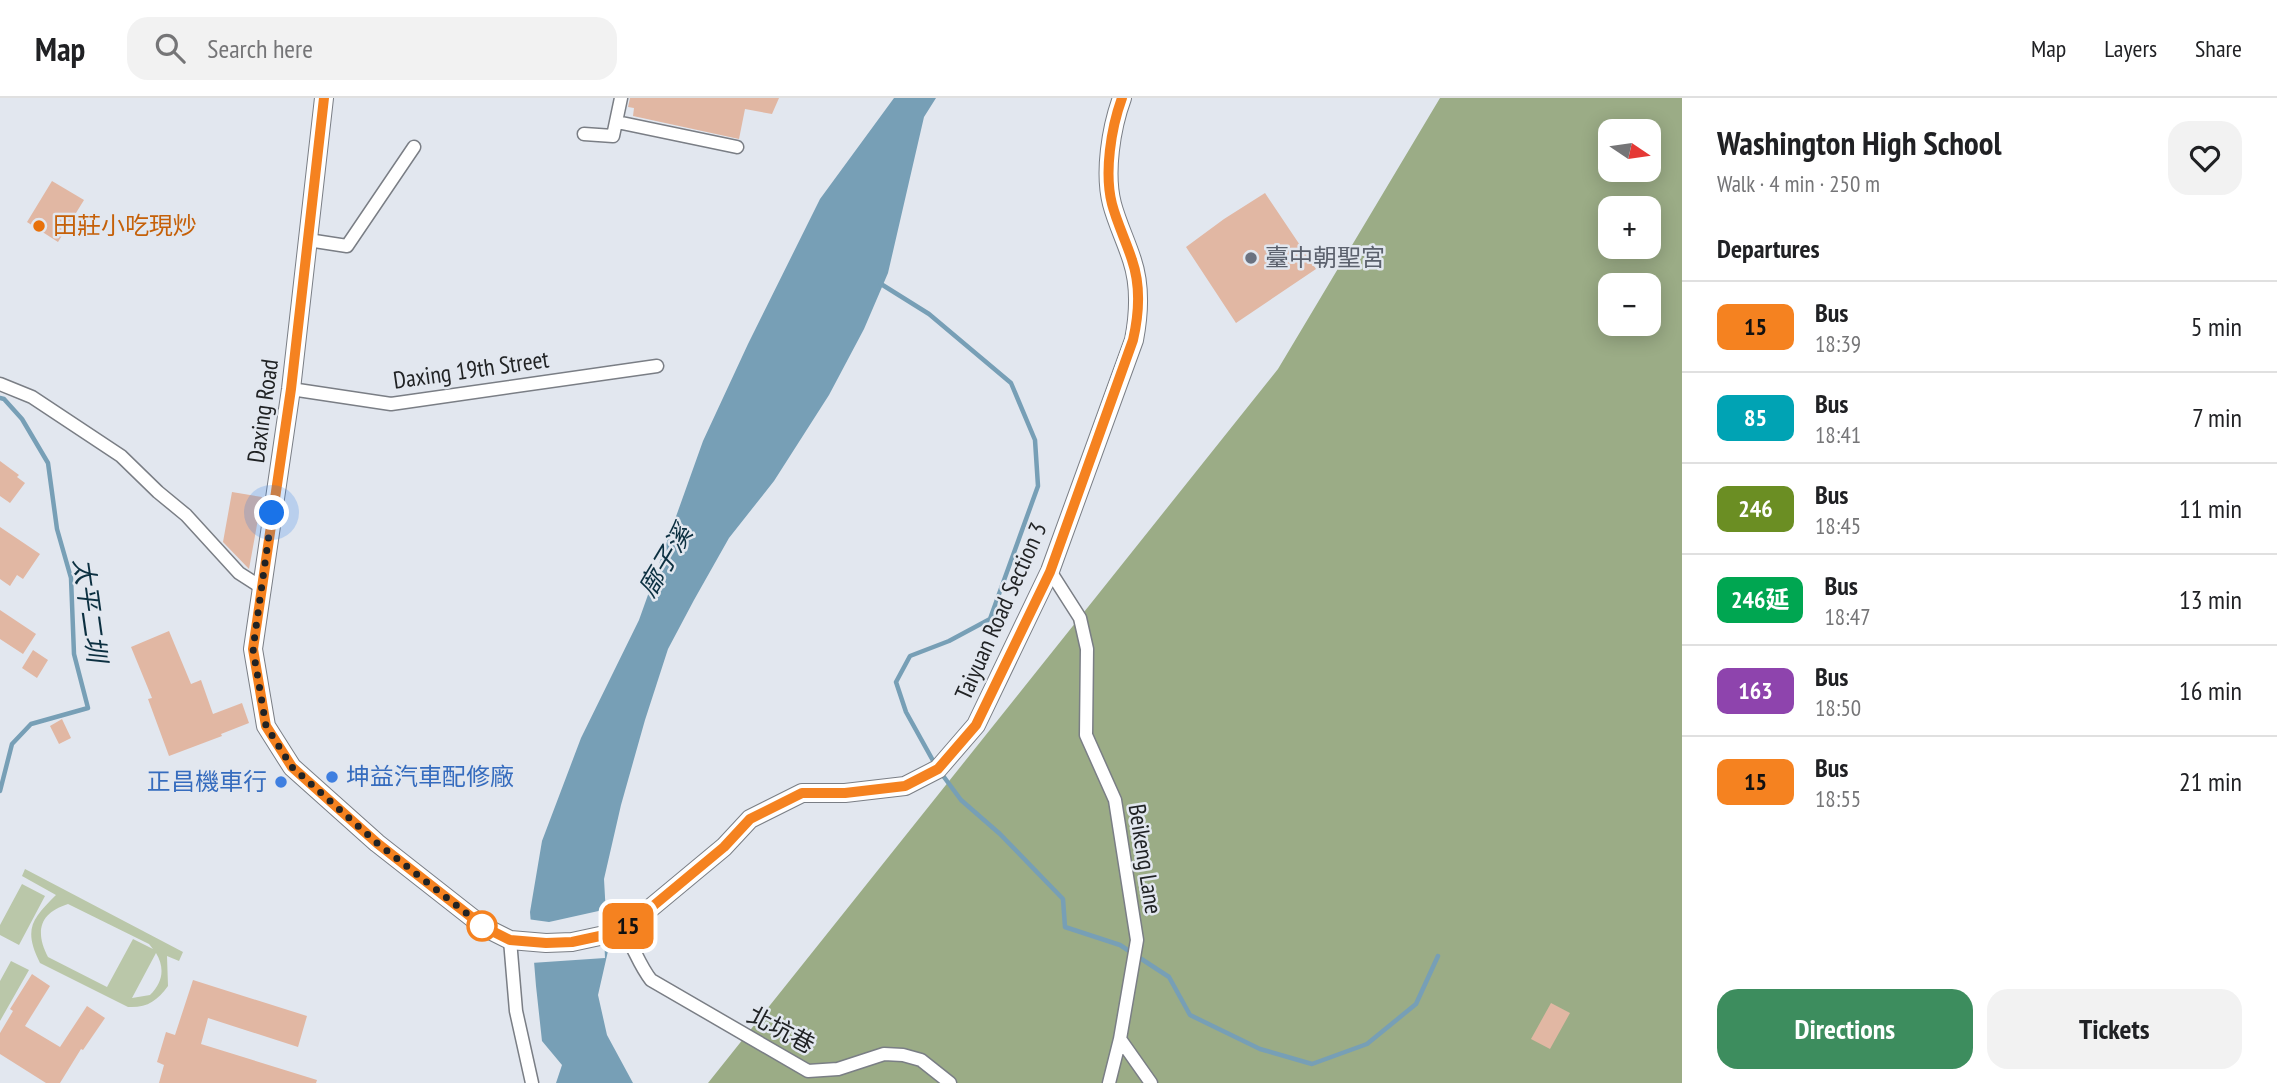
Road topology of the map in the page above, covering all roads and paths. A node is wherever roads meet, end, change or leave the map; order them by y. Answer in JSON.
{"nodes":[{"id":1,"x":324,"y":98,"type":"edge"},
{"id":2,"x":621,"y":98,"type":"edge"},
{"id":3,"x":1122,"y":98,"type":"edge"},
{"id":4,"x":617,"y":122,"type":"junction"},
{"id":5,"x":584,"y":134,"type":"dead end"},
{"id":6,"x":414,"y":147,"type":"dead end"},
{"id":7,"x":737,"y":147,"type":"dead end"},
{"id":8,"x":308,"y":240,"type":"junction"},
{"id":9,"x":657,"y":366,"type":"dead end"},
{"id":10,"x":0,"y":384,"type":"edge"},
{"id":11,"x":291,"y":389,"type":"junction"},
{"id":12,"x":1050,"y":572,"type":"junction"},
{"id":13,"x":261,"y":587,"type":"junction"},
{"id":14,"x":618,"y":932,"type":"junction"},
{"id":15,"x":516,"y":940,"type":"junction"},
{"id":16,"x":1120,"y":1038,"type":"junction"},
{"id":17,"x":532,"y":1083,"type":"edge"},
{"id":18,"x":950,"y":1083,"type":"edge"},
{"id":19,"x":1109,"y":1083,"type":"edge"},
{"id":20,"x":1151,"y":1083,"type":"edge"}],
"edges":[{"from":1,"to":8,"type":"main road","name":"Daxing Road"},
{"from":2,"to":4,"type":"street"},
{"from":3,"to":12,"type":"main road","name":"Taiyuan Road Section 3"},
{"from":4,"to":5,"type":"street"},
{"from":4,"to":7,"type":"street"},
{"from":6,"to":8,"type":"street"},
{"from":8,"to":11,"type":"main road","name":"Daxing Road"},
{"from":9,"to":11,"type":"street","name":"Daxing 19th Street"},
{"from":10,"to":13,"type":"street"},
{"from":11,"to":13,"type":"main road","name":"Daxing Road"},
{"from":12,"to":14,"type":"main road","name":"Taiyuan Road Section 3"},
{"from":12,"to":16,"type":"street","name":"Beikeng Lane"},
{"from":13,"to":15,"type":"main road","name":"Daxing Road"},
{"from":14,"to":15,"type":"main road"},
{"from":14,"to":18,"type":"street","name":"北坑巷"},
{"from":15,"to":17,"type":"street"},
{"from":16,"to":19,"type":"street","name":"Beikeng Lane"},
{"from":16,"to":20,"type":"street"}]}
